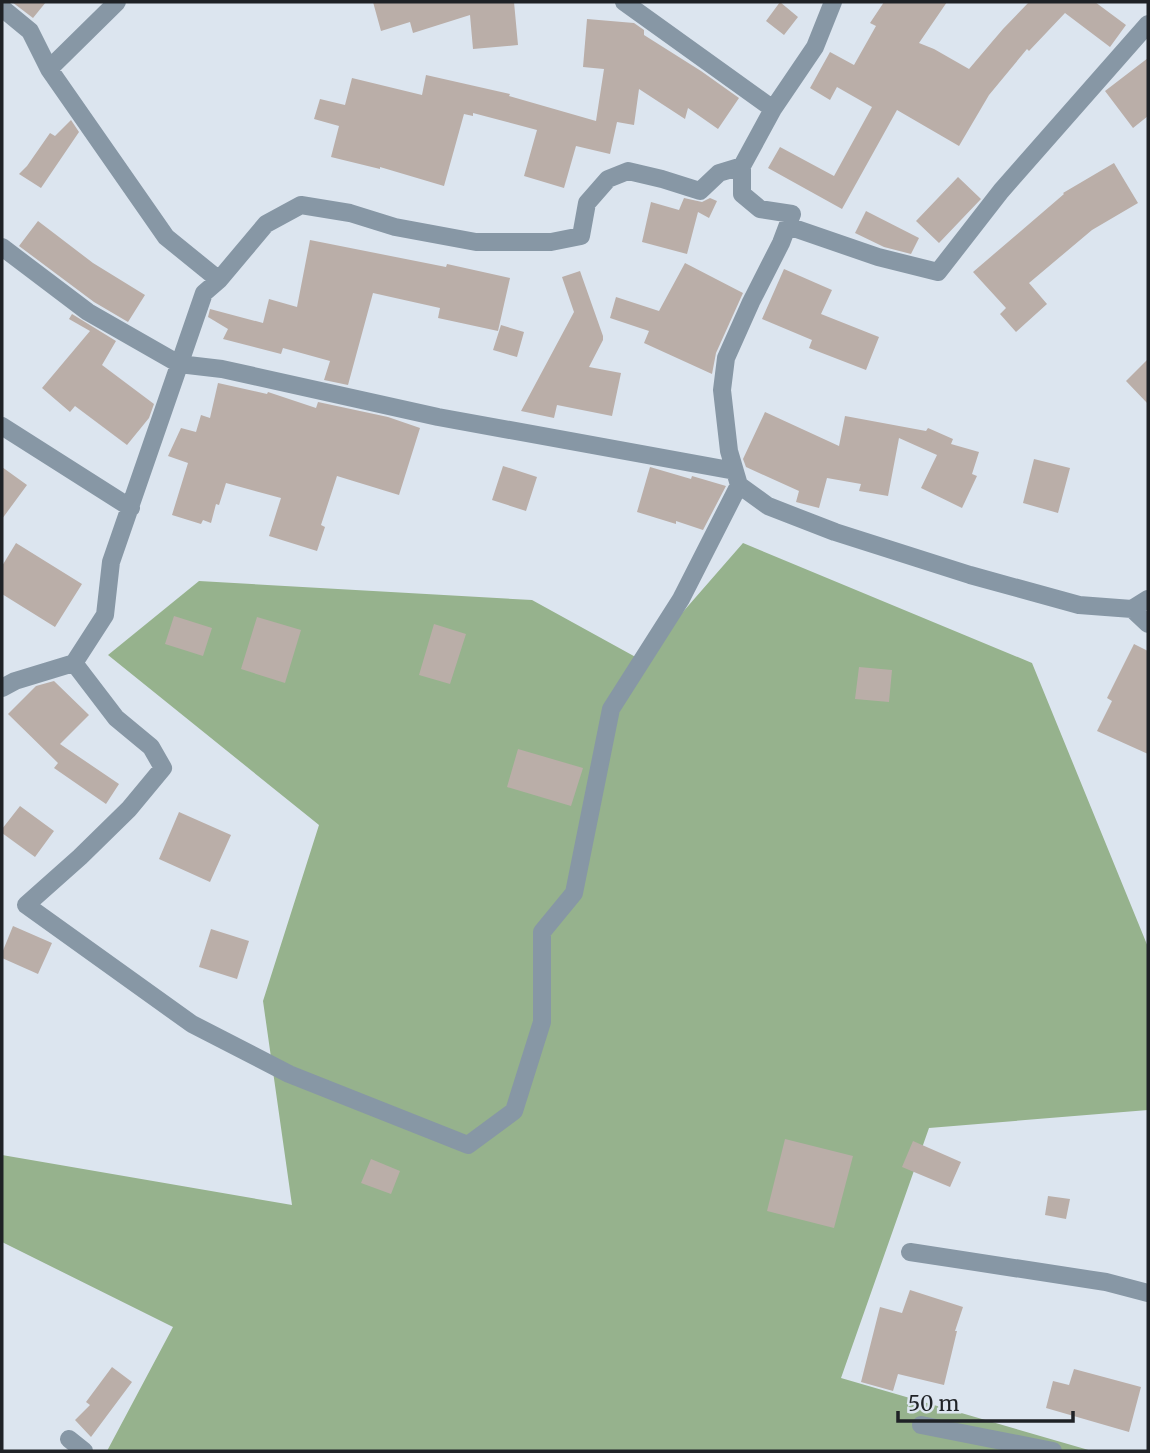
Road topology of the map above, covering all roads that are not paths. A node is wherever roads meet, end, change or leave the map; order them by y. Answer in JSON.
{"nodes":[{"id":1,"x":117,"y":2,"type":"edge"},
{"id":2,"x":624,"y":2,"type":"edge"},
{"id":3,"x":833,"y":2,"type":"edge"},
{"id":4,"x":2,"y":8,"type":"edge"},
{"id":5,"x":1148,"y":24,"type":"edge"},
{"id":6,"x":49,"y":69,"type":"junction"},
{"id":7,"x":773,"y":109,"type":"junction"},
{"id":8,"x":742,"y":166,"type":"junction"},
{"id":9,"x":788,"y":226,"type":"junction"},
{"id":10,"x":2,"y":247,"type":"edge"},
{"id":11,"x":219,"y":280,"type":"junction"},
{"id":12,"x":179,"y":364,"type":"junction"},
{"id":13,"x":2,"y":426,"type":"edge"},
{"id":14,"x":737,"y":478,"type":"junction"},
{"id":15,"x":131,"y":508,"type":"junction"},
{"id":16,"x":1148,"y":599,"type":"edge"},
{"id":17,"x":1132,"y":609,"type":"junction"},
{"id":18,"x":1148,"y":624,"type":"edge"},
{"id":19,"x":74,"y":663,"type":"junction"},
{"id":20,"x":2,"y":688,"type":"edge"},
{"id":21,"x":910,"y":1252,"type":"dead end"},
{"id":22,"x":1148,"y":1293,"type":"edge"},
{"id":23,"x":921,"y":1425,"type":"dead end"},
{"id":24,"x":69,"y":1438,"type":"dead end"},
{"id":25,"x":84,"y":1451,"type":"edge"},
{"id":26,"x":1053,"y":1451,"type":"edge"}],
"edges":[{"from":1,"to":6,"type":"street"},
{"from":2,"to":7,"type":"street"},
{"from":3,"to":7,"type":"street"},
{"from":4,"to":6,"type":"street"},
{"from":5,"to":9,"type":"street"},
{"from":6,"to":11,"type":"street"},
{"from":7,"to":8,"type":"street"},
{"from":8,"to":9,"type":"street"},
{"from":8,"to":11,"type":"street"},
{"from":9,"to":14,"type":"street"},
{"from":10,"to":12,"type":"street"},
{"from":11,"to":12,"type":"street"},
{"from":12,"to":14,"type":"street"},
{"from":12,"to":15,"type":"street"},
{"from":13,"to":15,"type":"street"},
{"from":14,"to":17,"type":"street"},
{"from":14,"to":19,"type":"street"},
{"from":15,"to":19,"type":"street"},
{"from":16,"to":17,"type":"street"},
{"from":17,"to":18,"type":"street"},
{"from":19,"to":20,"type":"street"},
{"from":21,"to":22,"type":"street"},
{"from":23,"to":26,"type":"street"},
{"from":24,"to":25,"type":"street"}]}
